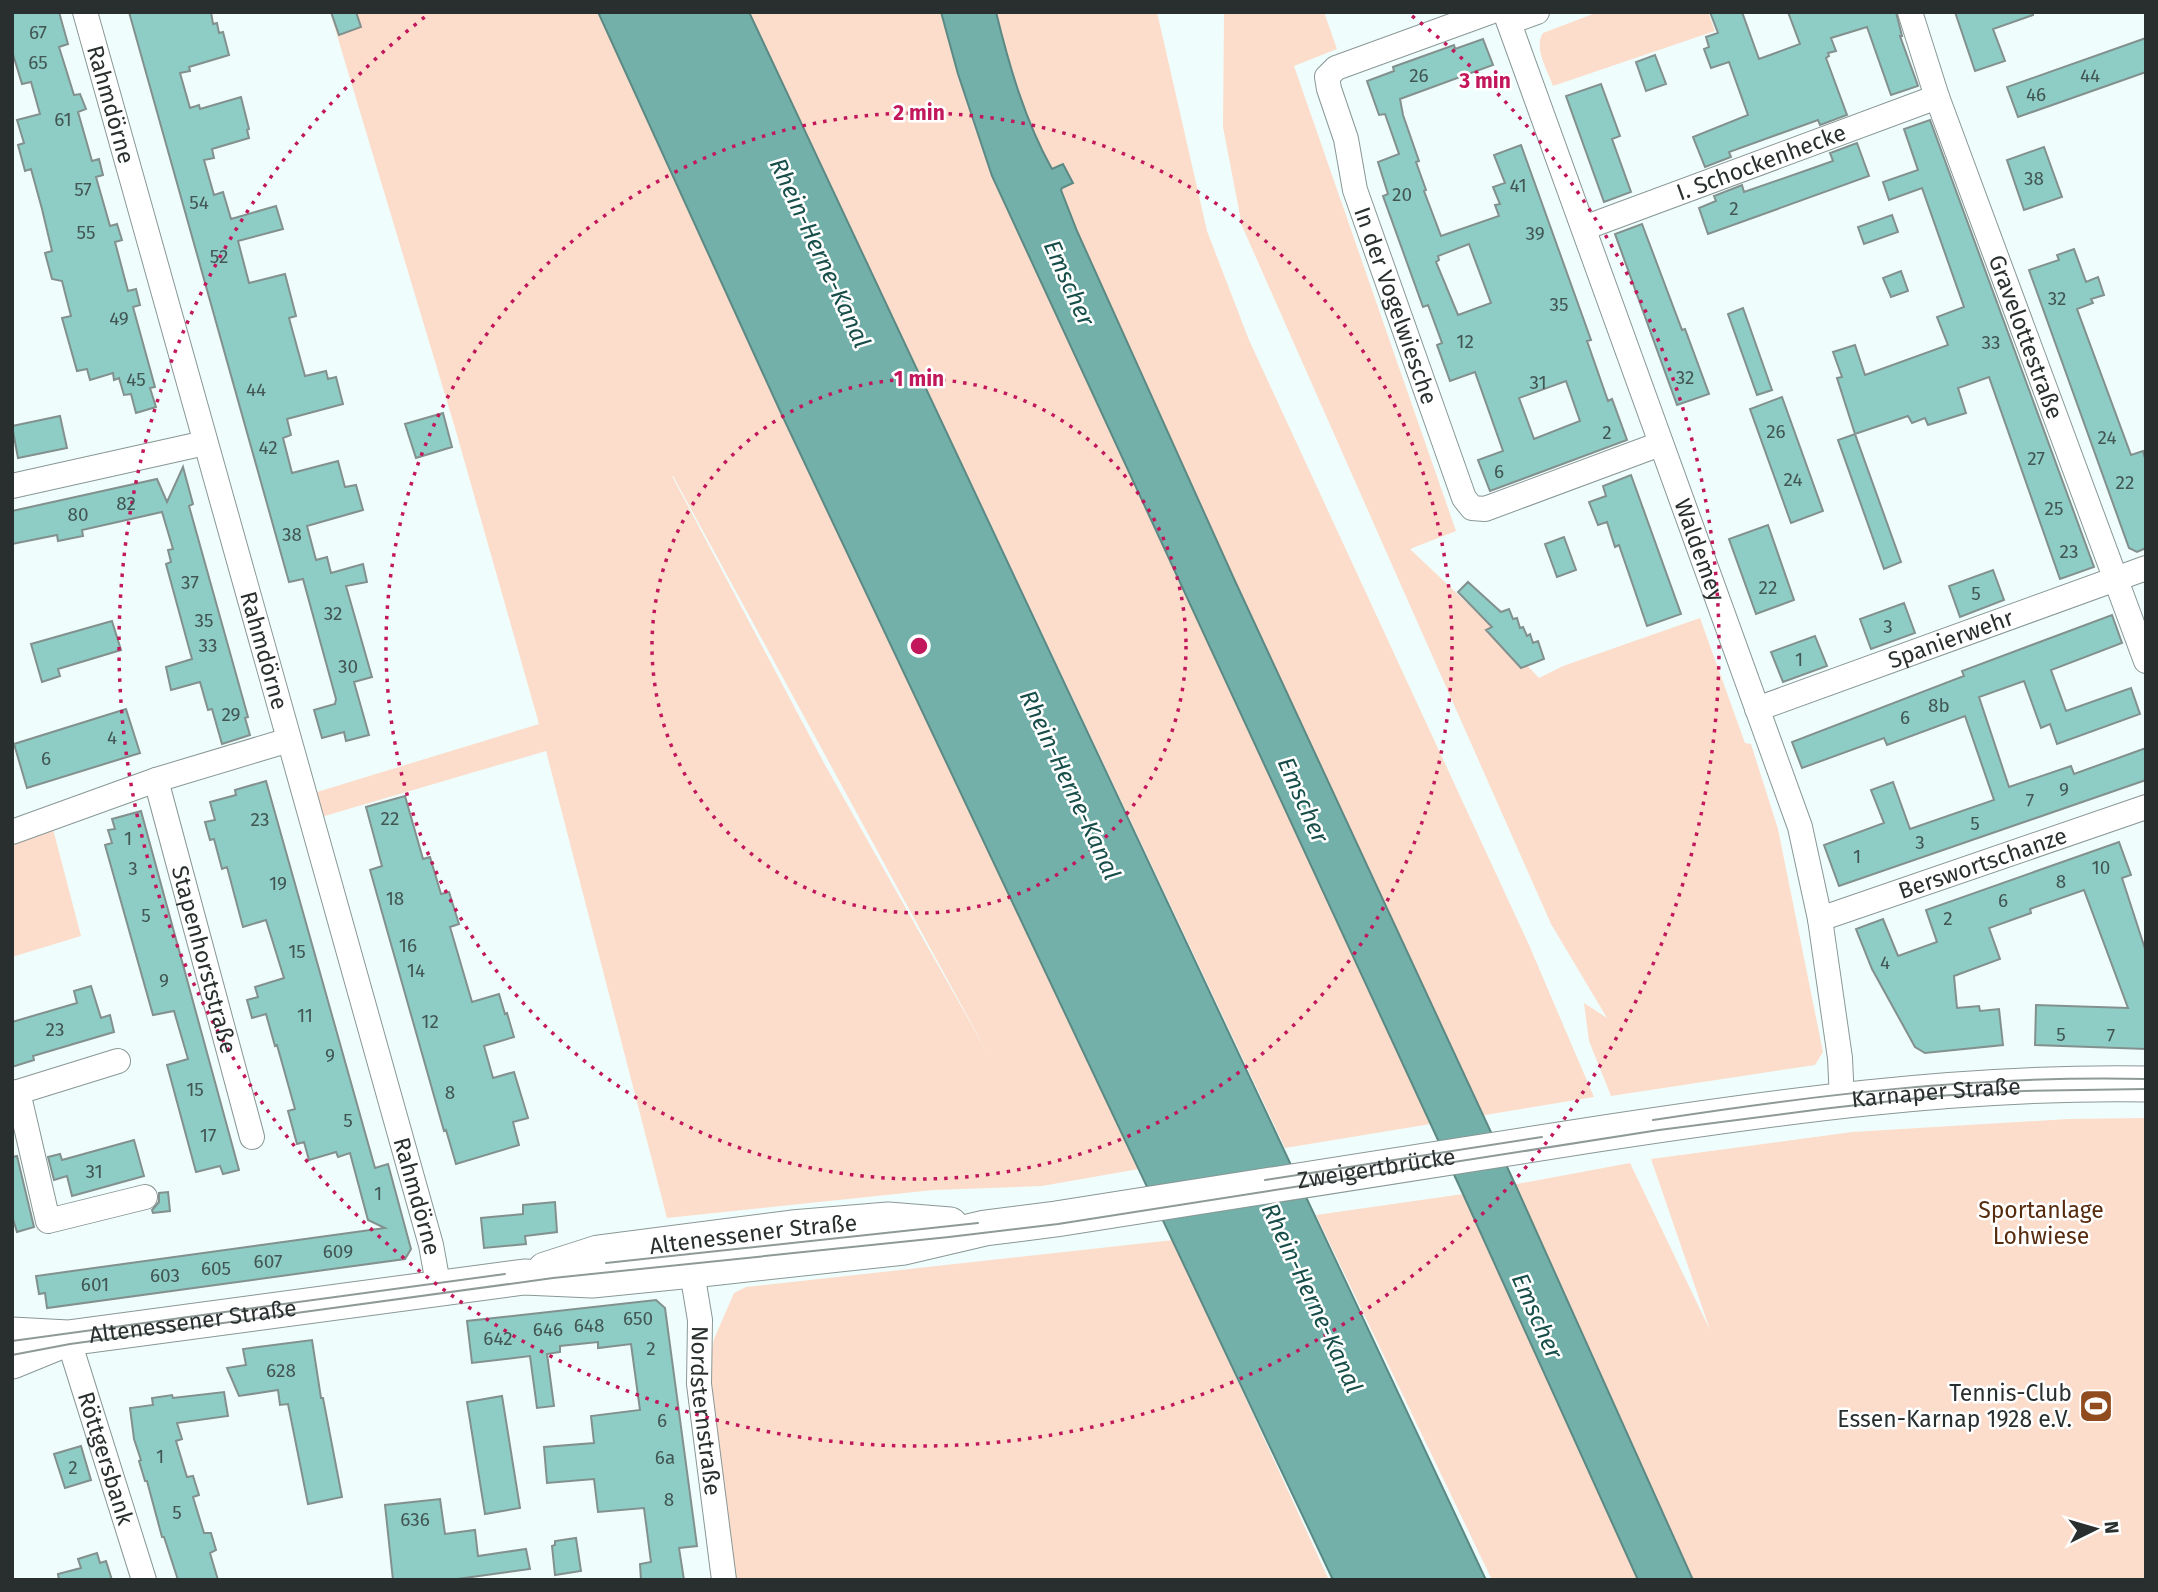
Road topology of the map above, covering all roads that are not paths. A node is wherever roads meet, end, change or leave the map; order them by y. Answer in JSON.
{"nodes":[{"id":1,"x":85,"y":12,"type":"edge"},
{"id":2,"x":1537,"y":12,"type":"edge"},
{"id":3,"x":1910,"y":12,"type":"edge"},
{"id":4,"x":1501,"y":16,"type":"edge"},
{"id":5,"x":1937,"y":97,"type":"junction"},
{"id":6,"x":1584,"y":228,"type":"junction"},
{"id":7,"x":205,"y":443,"type":"junction"},
{"id":8,"x":1660,"y":444,"type":"junction"},
{"id":9,"x":12,"y":486,"type":"edge"},
{"id":10,"x":2146,"y":568,"type":"edge"},
{"id":11,"x":2116,"y":579,"type":"junction"},
{"id":12,"x":2146,"y":661,"type":"edge"},
{"id":13,"x":1757,"y":709,"type":"junction"},
{"id":14,"x":289,"y":740,"type":"junction"},
{"id":15,"x":156,"y":780,"type":"junction"},
{"id":16,"x":2146,"y":807,"type":"edge"},
{"id":17,"x":12,"y":831,"type":"edge"},
{"id":18,"x":1820,"y":919,"type":"junction"},
{"id":19,"x":118,"y":1061,"type":"dead end"},
{"id":20,"x":2146,"y":1084,"type":"edge"},
{"id":21,"x":15,"y":1093,"type":"edge"},
{"id":22,"x":1842,"y":1100,"type":"junction"},
{"id":23,"x":1657,"y":1125,"type":"joint"},
{"id":24,"x":252,"y":1137,"type":"dead end"},
{"id":25,"x":145,"y":1197,"type":"dead end"},
{"id":26,"x":1096,"y":1213,"type":"joint"},
{"id":27,"x":690,"y":1255,"type":"junction"},
{"id":28,"x":439,"y":1289,"type":"junction"},
{"id":29,"x":12,"y":1335,"type":"edge"},
{"id":30,"x":68,"y":1338,"type":"junction"},
{"id":31,"x":12,"y":1361,"type":"edge"},
{"id":32,"x":144,"y":1580,"type":"edge"},
{"id":33,"x":724,"y":1580,"type":"edge"}],
"edges":[{"from":1,"to":7,"type":"street","name":"Rahmdörne"},
{"from":2,"to":4,"type":"street"},
{"from":3,"to":5,"type":"street","name":"Gravelottestraße"},
{"from":4,"to":6,"type":"street","name":"Waldemey"},
{"from":4,"to":8,"type":"street","name":"In der Vogelwiesche"},
{"from":5,"to":6,"type":"street","name":"I. Schockenhecke"},
{"from":5,"to":11,"type":"street","name":"Gravelottestraße"},
{"from":6,"to":8,"type":"street","name":"Waldemey"},
{"from":7,"to":9,"type":"street"},
{"from":7,"to":14,"type":"street","name":"Rahmdörne"},
{"from":8,"to":13,"type":"street","name":"Waldemey"},
{"from":10,"to":11,"type":"street","name":"Spanierwehr"},
{"from":11,"to":12,"type":"street","name":"Gravelottestraße"},
{"from":11,"to":13,"type":"street","name":"Spanierwehr"},
{"from":13,"to":18,"type":"street","name":"Waldemey"},
{"from":14,"to":15,"type":"street"},
{"from":14,"to":28,"type":"street","name":"Rahmdörne"},
{"from":15,"to":17,"type":"street"},
{"from":15,"to":24,"type":"street","name":"Stapenhorststraße"},
{"from":16,"to":18,"type":"street","name":"Berswortschanze"},
{"from":18,"to":22,"type":"street","name":"Waldemey"},
{"from":19,"to":21,"type":"street"},
{"from":20,"to":22,"type":"main road","name":"Karnaper Straße"},
{"from":21,"to":25,"type":"street"},
{"from":22,"to":23,"type":"main road","name":"Karnaper Straße"},
{"from":23,"to":26,"type":"main road","name":"Zweigertbrücke"},
{"from":26,"to":27,"type":"main road","name":"Altenessener Straße"},
{"from":27,"to":28,"type":"main road","name":"Altenessener Straße"},
{"from":27,"to":33,"type":"street","name":"Nordsternstraße"},
{"from":28,"to":30,"type":"main road","name":"Altenessener Straße"},
{"from":29,"to":30,"type":"main road","name":"Altenessener Straße"},
{"from":30,"to":31,"type":"main road","name":"Altenessener Straße"},
{"from":30,"to":32,"type":"street","name":"Röttgersbank"}]}
